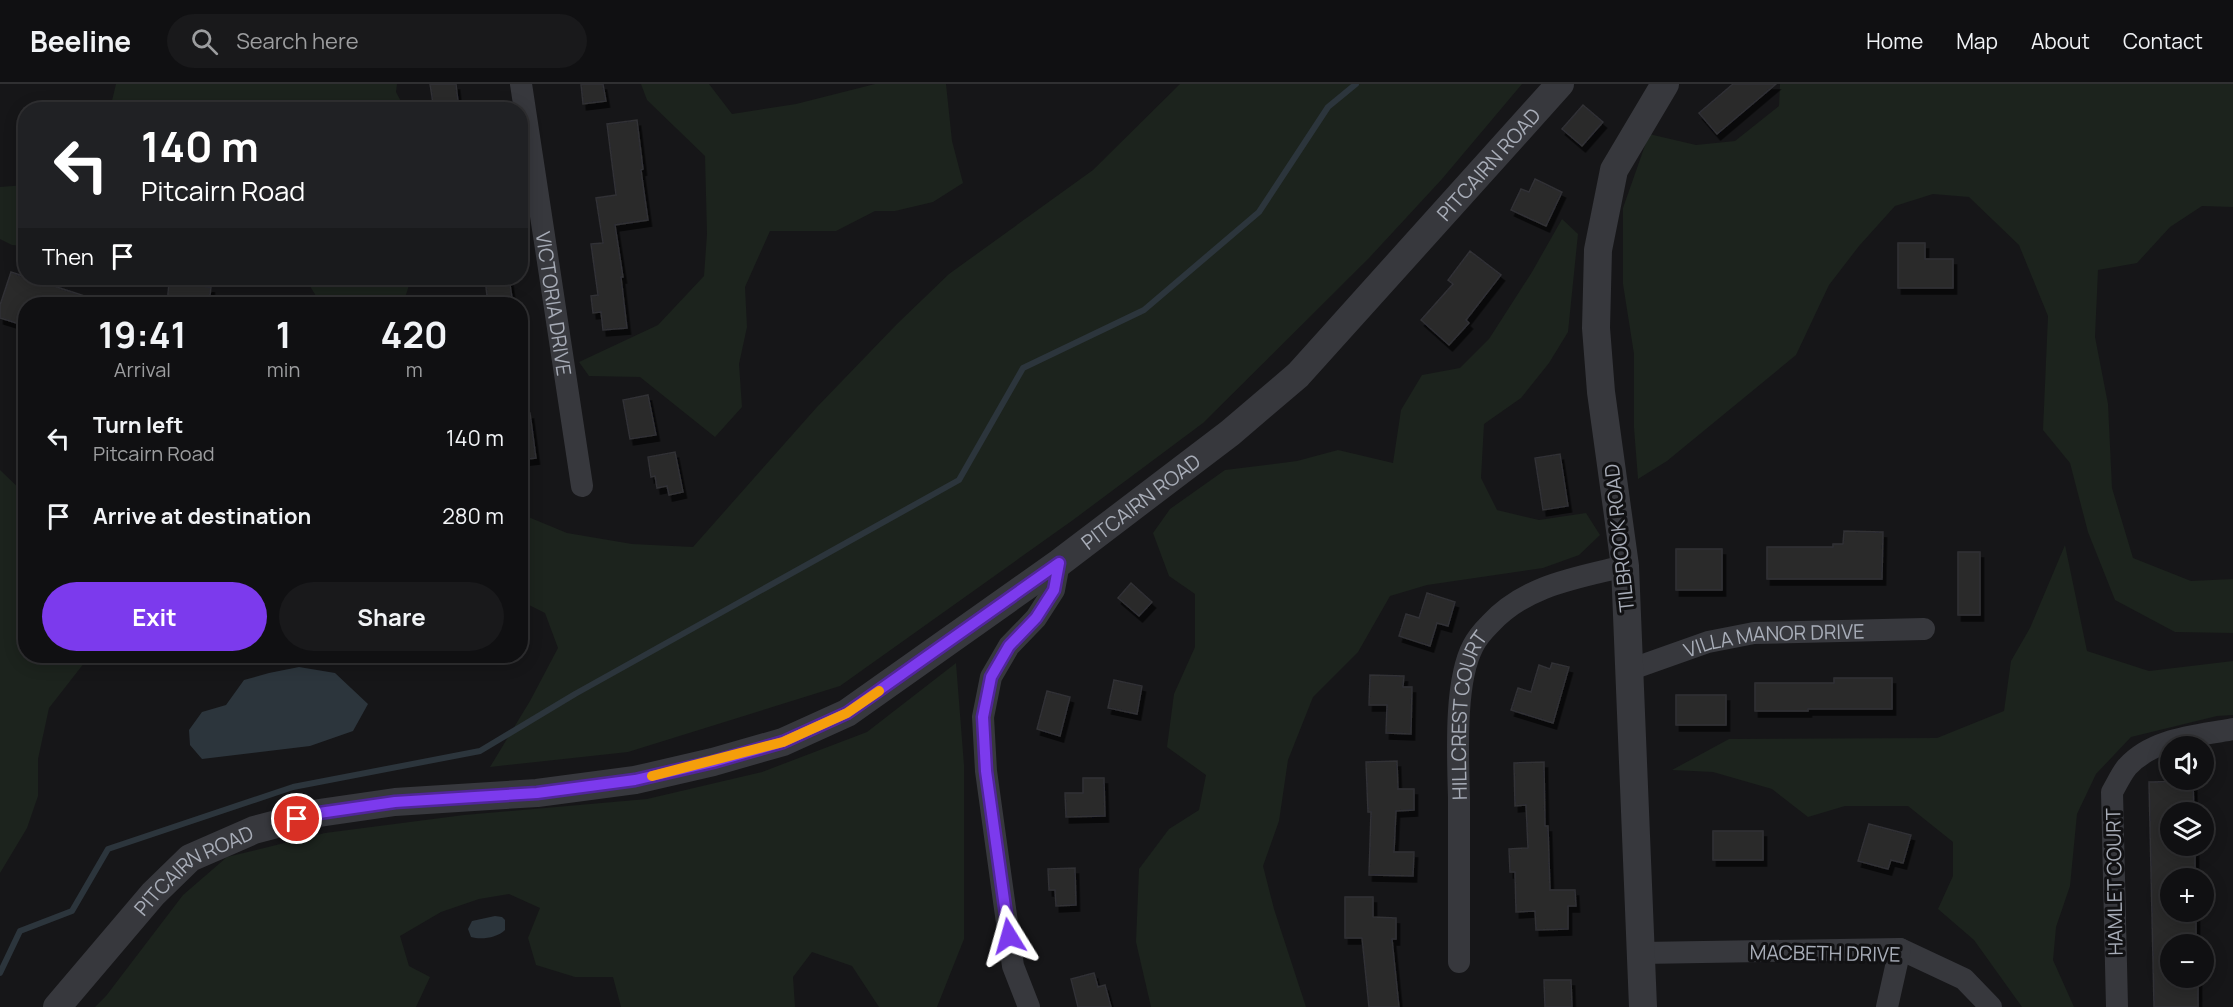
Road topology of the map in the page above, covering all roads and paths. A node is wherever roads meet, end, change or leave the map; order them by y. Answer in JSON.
{"nodes":[{"id":1,"x":521,"y":84,"type":"edge"},
{"id":2,"x":1560,"y":84,"type":"edge"},
{"id":3,"x":1665,"y":84,"type":"edge"},
{"id":4,"x":524,"y":102,"type":"edge"},
{"id":5,"x":528,"y":130,"type":"edge"},
{"id":6,"x":582,"y":486,"type":"dead end"},
{"id":7,"x":1059,"y":563,"type":"junction"},
{"id":8,"x":1625,"y":566,"type":"junction"},
{"id":9,"x":1924,"y":629,"type":"dead end"},
{"id":10,"x":1629,"y":670,"type":"junction"},
{"id":11,"x":2233,"y":729,"type":"edge"},
{"id":12,"x":1900,"y":949,"type":"junction"},
{"id":13,"x":1641,"y":953,"type":"junction"},
{"id":14,"x":1459,"y":962,"type":"dead end"},
{"id":15,"x":57,"y":1007,"type":"edge"},
{"id":16,"x":1029,"y":1007,"type":"edge"},
{"id":17,"x":1643,"y":1007,"type":"edge"},
{"id":18,"x":1887,"y":1007,"type":"edge"},
{"id":19,"x":1991,"y":1007,"type":"edge"},
{"id":20,"x":2116,"y":1007,"type":"edge"}],
"edges":[{"from":1,"to":4,"type":"street","name":"VICTORIA DRIVE"},
{"from":2,"to":7,"type":"street","name":"PITCAIRN ROAD"},
{"from":3,"to":8,"type":"street","name":"TILBROOK ROAD"},
{"from":5,"to":6,"type":"street","name":"VICTORIA DRIVE"},
{"from":7,"to":15,"type":"street","name":"PITCAIRN ROAD"},
{"from":7,"to":16,"type":"street"},
{"from":8,"to":10,"type":"street","name":"TILBROOK ROAD"},
{"from":8,"to":14,"type":"street","name":"HILLCREST COURT"},
{"from":9,"to":10,"type":"street","name":"VILLA MANOR DRIVE"},
{"from":10,"to":13,"type":"street","name":"TILBROOK ROAD"},
{"from":11,"to":20,"type":"street","name":"HAMLET COURT"},
{"from":12,"to":13,"type":"street","name":"MACBETH DRIVE"},
{"from":12,"to":18,"type":"street"},
{"from":12,"to":19,"type":"street","name":"MACBETH DRIVE"},
{"from":13,"to":17,"type":"street","name":"TILBROOK ROAD"}]}
